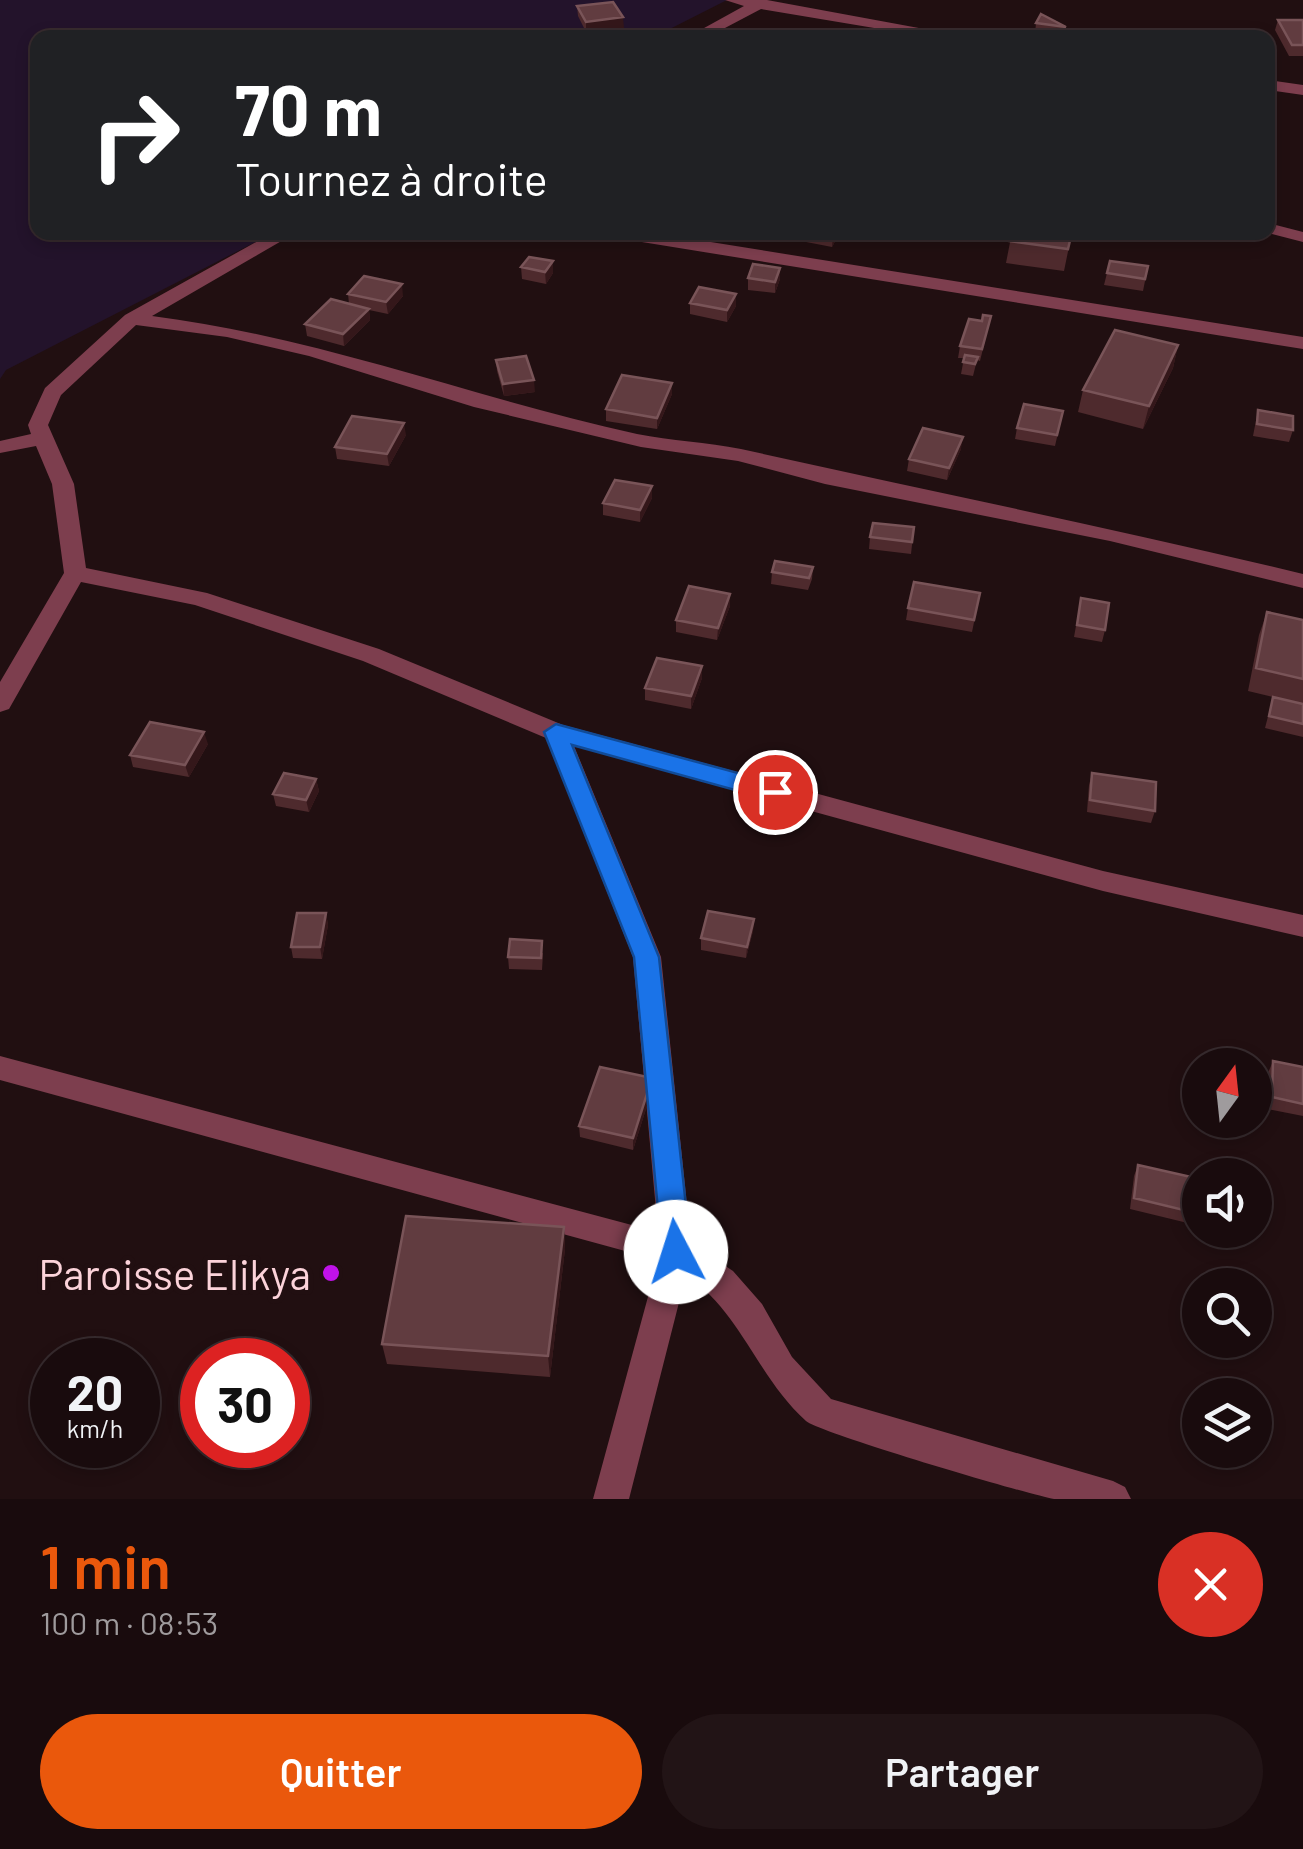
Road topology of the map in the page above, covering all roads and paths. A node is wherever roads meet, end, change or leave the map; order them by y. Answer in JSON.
{"nodes":[{"id":1,"x":732,"y":0,"type":"edge"},
{"id":2,"x":764,"y":2,"type":"edge"},
{"id":3,"x":709,"y":30,"type":"edge"},
{"id":4,"x":921,"y":30,"type":"edge"},
{"id":5,"x":1275,"y":86,"type":"edge"},
{"id":6,"x":1303,"y":90,"type":"edge"},
{"id":7,"x":1275,"y":230,"type":"edge"},
{"id":8,"x":1303,"y":237,"type":"edge"},
{"id":9,"x":274,"y":240,"type":"edge"},
{"id":10,"x":660,"y":240,"type":"edge"},
{"id":11,"x":132,"y":319,"type":"junction"},
{"id":12,"x":1303,"y":344,"type":"edge"},
{"id":13,"x":43,"y":438,"type":"junction"},
{"id":14,"x":0,"y":447,"type":"edge"},
{"id":15,"x":74,"y":574,"type":"junction"},
{"id":16,"x":1303,"y":581,"type":"edge"},
{"id":17,"x":0,"y":703,"type":"edge"},
{"id":18,"x":556,"y":732,"type":"junction"},
{"id":19,"x":1303,"y":926,"type":"edge"},
{"id":20,"x":0,"y":1068,"type":"edge"},
{"id":21,"x":676,"y":1252,"type":"junction"},
{"id":22,"x":611,"y":1499,"type":"edge"},
{"id":23,"x":1113,"y":1499,"type":"edge"}],
"edges":[{"from":1,"to":2,"type":"street"},
{"from":2,"to":3,"type":"street"},
{"from":2,"to":4,"type":"street"},
{"from":5,"to":6,"type":"street"},
{"from":7,"to":8,"type":"street"},
{"from":9,"to":11,"type":"street"},
{"from":10,"to":12,"type":"street"},
{"from":11,"to":13,"type":"street"},
{"from":11,"to":16,"type":"street"},
{"from":13,"to":14,"type":"street"},
{"from":13,"to":15,"type":"street"},
{"from":15,"to":17,"type":"street"},
{"from":15,"to":18,"type":"street"},
{"from":18,"to":19,"type":"street"},
{"from":18,"to":21,"type":"street"},
{"from":20,"to":21,"type":"street"},
{"from":21,"to":22,"type":"street"},
{"from":21,"to":23,"type":"street"}]}
